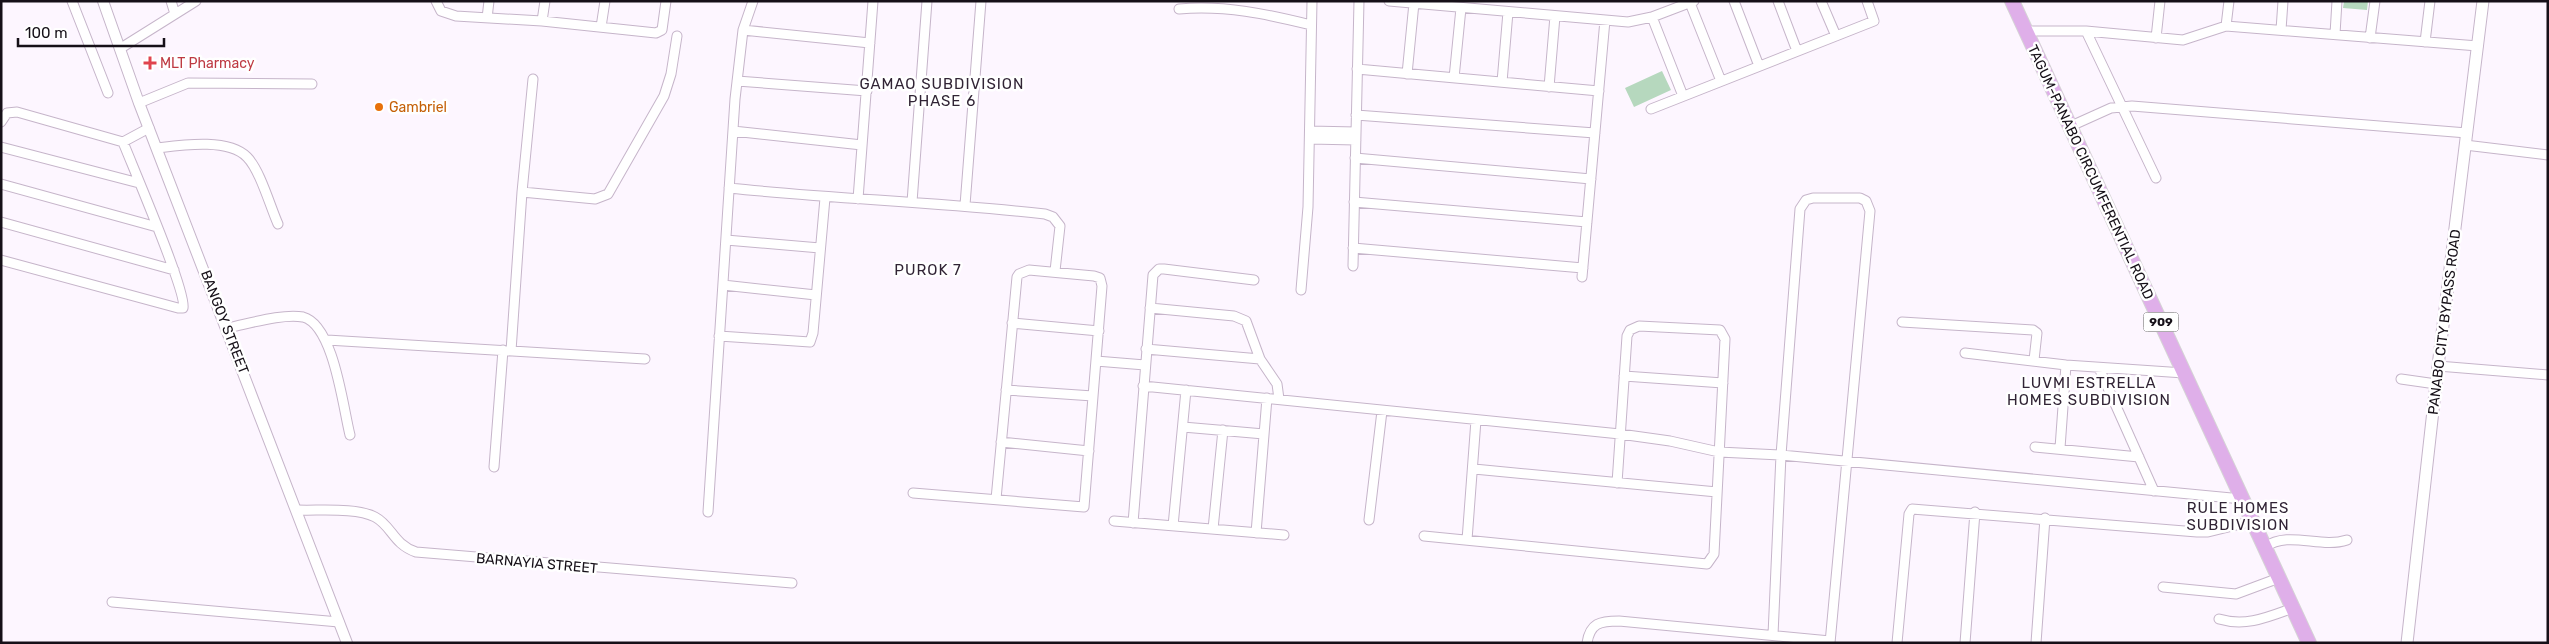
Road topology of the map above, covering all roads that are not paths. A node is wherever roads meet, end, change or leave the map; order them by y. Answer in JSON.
{"nodes":[{"id":1,"x":72,"y":1,"type":"edge"},
{"id":2,"x":103,"y":1,"type":"edge"},
{"id":3,"x":171,"y":1,"type":"edge"},
{"id":4,"x":196,"y":1,"type":"edge"},
{"id":5,"x":436,"y":1,"type":"edge"},
{"id":6,"x":489,"y":1,"type":"edge"},
{"id":7,"x":545,"y":1,"type":"edge"},
{"id":8,"x":605,"y":1,"type":"edge"},
{"id":9,"x":666,"y":1,"type":"edge"},
{"id":10,"x":753,"y":1,"type":"edge"},
{"id":11,"x":873,"y":1,"type":"edge"},
{"id":12,"x":927,"y":1,"type":"edge"},
{"id":13,"x":981,"y":1,"type":"edge"},
{"id":14,"x":1312,"y":1,"type":"edge"},
{"id":15,"x":1359,"y":1,"type":"edge"},
{"id":16,"x":1389,"y":1,"type":"edge"},
{"id":17,"x":1734,"y":1,"type":"edge"},
{"id":18,"x":1778,"y":1,"type":"edge"},
{"id":19,"x":1821,"y":1,"type":"edge"},
{"id":20,"x":1867,"y":1,"type":"edge"},
{"id":21,"x":2012,"y":1,"type":"edge"},
{"id":22,"x":2160,"y":1,"type":"edge"},
{"id":23,"x":2228,"y":1,"type":"edge"},
{"id":24,"x":2283,"y":1,"type":"edge"},
{"id":25,"x":2337,"y":1,"type":"edge"},
{"id":26,"x":2375,"y":1,"type":"edge"},
{"id":27,"x":2430,"y":1,"type":"edge"},
{"id":28,"x":2483,"y":1,"type":"edge"},
{"id":29,"x":1692,"y":2,"type":"edge"},
{"id":30,"x":1414,"y":4,"type":"junction"},
{"id":31,"x":1461,"y":8,"type":"junction"},
{"id":32,"x":1179,"y":9,"type":"dead end"},
{"id":33,"x":1508,"y":12,"type":"junction"},
{"id":34,"x":175,"y":14,"type":"junction"},
{"id":35,"x":1555,"y":16,"type":"junction"},
{"id":36,"x":487,"y":18,"type":"junction"},
{"id":37,"x":1652,"y":18,"type":"junction"},
{"id":38,"x":1605,"y":20,"type":"junction"},
{"id":39,"x":542,"y":21,"type":"junction"},
{"id":40,"x":1311,"y":25,"type":"junction"},
{"id":41,"x":2226,"y":26,"type":"junction"},
{"id":42,"x":601,"y":27,"type":"junction"},
{"id":43,"x":743,"y":30,"type":"junction"},
{"id":44,"x":2281,"y":30,"type":"junction"},
{"id":45,"x":2026,"y":31,"type":"junction"},
{"id":46,"x":2086,"y":32,"type":"junction"},
{"id":47,"x":2335,"y":34,"type":"junction"},
{"id":48,"x":677,"y":36,"type":"dead end"},
{"id":49,"x":1836,"y":36,"type":"junction"},
{"id":50,"x":2156,"y":38,"type":"junction"},
{"id":51,"x":2370,"y":38,"type":"junction"},
{"id":52,"x":2425,"y":42,"type":"junction"},
{"id":53,"x":870,"y":43,"type":"junction"},
{"id":54,"x":2478,"y":46,"type":"junction"},
{"id":55,"x":121,"y":48,"type":"junction"},
{"id":56,"x":1797,"y":52,"type":"junction"},
{"id":57,"x":1759,"y":66,"type":"junction"},
{"id":58,"x":1357,"y":69,"type":"junction"},
{"id":59,"x":1407,"y":74,"type":"junction"},
{"id":60,"x":1454,"y":78,"type":"junction"},
{"id":61,"x":533,"y":79,"type":"dead end"},
{"id":62,"x":737,"y":81,"type":"junction"},
{"id":63,"x":1721,"y":81,"type":"junction"},
{"id":64,"x":1502,"y":82,"type":"junction"},
{"id":65,"x":312,"y":84,"type":"dead end"},
{"id":66,"x":1549,"y":86,"type":"junction"},
{"id":67,"x":1599,"y":91,"type":"junction"},
{"id":68,"x":108,"y":92,"type":"dead end"},
{"id":69,"x":867,"y":92,"type":"junction"},
{"id":70,"x":1683,"y":96,"type":"junction"},
{"id":71,"x":139,"y":102,"type":"junction"},
{"id":72,"x":2123,"y":106,"type":"junction"},
{"id":73,"x":1651,"y":109,"type":"dead end"},
{"id":74,"x":1356,"y":115,"type":"junction"},
{"id":75,"x":1,"y":122,"type":"edge"},
{"id":76,"x":2071,"y":126,"type":"junction"},
{"id":77,"x":149,"y":128,"type":"junction"},
{"id":78,"x":733,"y":132,"type":"junction"},
{"id":79,"x":1595,"y":133,"type":"junction"},
{"id":80,"x":1310,"y":135,"type":"junction"},
{"id":81,"x":1356,"y":136,"type":"junction"},
{"id":82,"x":2466,"y":139,"type":"junction"},
{"id":83,"x":123,"y":142,"type":"junction"},
{"id":84,"x":862,"y":145,"type":"junction"},
{"id":85,"x":1,"y":147,"type":"edge"},
{"id":86,"x":157,"y":148,"type":"junction"},
{"id":87,"x":2548,"y":155,"type":"edge"},
{"id":88,"x":1355,"y":158,"type":"junction"},
{"id":89,"x":2156,"y":178,"type":"dead end"},
{"id":90,"x":1591,"y":179,"type":"junction"},
{"id":91,"x":139,"y":183,"type":"junction"},
{"id":92,"x":1,"y":184,"type":"edge"},
{"id":93,"x":729,"y":188,"type":"junction"},
{"id":94,"x":522,"y":192,"type":"junction"},
{"id":95,"x":824,"y":198,"type":"junction"},
{"id":96,"x":858,"y":199,"type":"junction"},
{"id":97,"x":912,"y":202,"type":"junction"},
{"id":98,"x":1354,"y":202,"type":"junction"},
{"id":99,"x":966,"y":205,"type":"junction"},
{"id":100,"x":1,"y":222,"type":"edge"},
{"id":101,"x":1587,"y":222,"type":"junction"},
{"id":102,"x":278,"y":224,"type":"dead end"},
{"id":103,"x":157,"y":228,"type":"junction"},
{"id":104,"x":726,"y":240,"type":"junction"},
{"id":105,"x":820,"y":248,"type":"junction"},
{"id":106,"x":1353,"y":248,"type":"junction"},
{"id":107,"x":1,"y":260,"type":"edge"},
{"id":108,"x":1353,"y":266,"type":"dead end"},
{"id":109,"x":174,"y":270,"type":"junction"},
{"id":110,"x":1055,"y":271,"type":"junction"},
{"id":111,"x":1254,"y":280,"type":"dead end"},
{"id":112,"x":723,"y":285,"type":"junction"},
{"id":113,"x":1301,"y":290,"type":"dead end"},
{"id":114,"x":816,"y":295,"type":"junction"},
{"id":115,"x":1150,"y":308,"type":"junction"},
{"id":116,"x":1902,"y":322,"type":"dead end"},
{"id":117,"x":1012,"y":323,"type":"junction"},
{"id":118,"x":227,"y":328,"type":"junction"},
{"id":119,"x":1099,"y":331,"type":"junction"},
{"id":120,"x":719,"y":336,"type":"junction"},
{"id":121,"x":327,"y":340,"type":"junction"},
{"id":122,"x":1146,"y":349,"type":"junction"},
{"id":123,"x":507,"y":350,"type":"junction"},
{"id":124,"x":1965,"y":353,"type":"dead end"},
{"id":125,"x":645,"y":358,"type":"dead end"},
{"id":126,"x":1260,"y":359,"type":"junction"},
{"id":127,"x":2034,"y":360,"type":"junction"},
{"id":128,"x":1096,"y":361,"type":"junction"},
{"id":129,"x":1145,"y":365,"type":"junction"},
{"id":130,"x":2066,"y":365,"type":"junction"},
{"id":131,"x":2438,"y":366,"type":"junction"},
{"id":132,"x":2099,"y":368,"type":"junction"},
{"id":133,"x":2184,"y":373,"type":"junction"},
{"id":134,"x":2548,"y":375,"type":"edge"},
{"id":135,"x":1624,"y":376,"type":"junction"},
{"id":136,"x":2401,"y":379,"type":"dead end"},
{"id":137,"x":1723,"y":383,"type":"junction"},
{"id":138,"x":2436,"y":384,"type":"junction"},
{"id":139,"x":1143,"y":386,"type":"junction"},
{"id":140,"x":1006,"y":390,"type":"junction"},
{"id":141,"x":1186,"y":390,"type":"junction"},
{"id":142,"x":1093,"y":396,"type":"junction"},
{"id":143,"x":1267,"y":398,"type":"junction"},
{"id":144,"x":1279,"y":399,"type":"junction"},
{"id":145,"x":1382,"y":412,"type":"junction"},
{"id":146,"x":1476,"y":420,"type":"junction"},
{"id":147,"x":1183,"y":427,"type":"junction"},
{"id":148,"x":1223,"y":430,"type":"junction"},
{"id":149,"x":1264,"y":434,"type":"junction"},
{"id":150,"x":1620,"y":434,"type":"junction"},
{"id":151,"x":350,"y":435,"type":"dead end"},
{"id":152,"x":1001,"y":442,"type":"junction"},
{"id":153,"x":2035,"y":446,"type":"dead end"},
{"id":154,"x":2060,"y":448,"type":"junction"},
{"id":155,"x":1089,"y":451,"type":"junction"},
{"id":156,"x":1719,"y":452,"type":"junction"},
{"id":157,"x":1781,"y":455,"type":"junction"},
{"id":158,"x":2139,"y":458,"type":"junction"},
{"id":159,"x":1847,"y":462,"type":"junction"},
{"id":160,"x":494,"y":467,"type":"dead end"},
{"id":161,"x":1474,"y":469,"type":"junction"},
{"id":162,"x":1617,"y":483,"type":"junction"},
{"id":163,"x":2154,"y":491,"type":"junction"},
{"id":164,"x":1718,"y":492,"type":"junction"},
{"id":165,"x":913,"y":493,"type":"dead end"},
{"id":166,"x":996,"y":499,"type":"junction"},
{"id":167,"x":2242,"y":499,"type":"junction"},
{"id":168,"x":296,"y":510,"type":"junction"},
{"id":169,"x":708,"y":512,"type":"dead end"},
{"id":170,"x":1975,"y":512,"type":"junction"},
{"id":171,"x":2045,"y":518,"type":"junction"},
{"id":172,"x":1369,"y":520,"type":"dead end"},
{"id":173,"x":1114,"y":521,"type":"dead end"},
{"id":174,"x":2253,"y":521,"type":"junction"},
{"id":175,"x":1133,"y":523,"type":"junction"},
{"id":176,"x":1173,"y":526,"type":"junction"},
{"id":177,"x":1213,"y":529,"type":"junction"},
{"id":178,"x":1256,"y":533,"type":"junction"},
{"id":179,"x":1284,"y":535,"type":"dead end"},
{"id":180,"x":1424,"y":536,"type":"dead end"},
{"id":181,"x":1468,"y":540,"type":"junction"},
{"id":182,"x":2347,"y":540,"type":"dead end"},
{"id":183,"x":2265,"y":547,"type":"junction"},
{"id":184,"x":2279,"y":578,"type":"junction"},
{"id":185,"x":792,"y":583,"type":"dead end"},
{"id":186,"x":2163,"y":587,"type":"dead end"},
{"id":187,"x":112,"y":602,"type":"dead end"},
{"id":188,"x":2293,"y":608,"type":"junction"},
{"id":189,"x":2219,"y":619,"type":"dead end"},
{"id":190,"x":339,"y":622,"type":"junction"},
{"id":191,"x":1773,"y":635,"type":"junction"},
{"id":192,"x":1830,"y":642,"type":"edge"},
{"id":193,"x":347,"y":643,"type":"edge"},
{"id":194,"x":1587,"y":643,"type":"edge"},
{"id":195,"x":1898,"y":643,"type":"edge"},
{"id":196,"x":1965,"y":643,"type":"edge"},
{"id":197,"x":2036,"y":643,"type":"edge"},
{"id":198,"x":2309,"y":643,"type":"edge"},
{"id":199,"x":2407,"y":643,"type":"edge"}],
"edges":[{"from":1,"to":68,"type":"street"},
{"from":2,"to":55,"type":"street","name":"BANGOY STREET"},
{"from":3,"to":34,"type":"street"},
{"from":4,"to":34,"type":"street"},
{"from":5,"to":36,"type":"street"},
{"from":6,"to":36,"type":"street"},
{"from":7,"to":39,"type":"street"},
{"from":8,"to":42,"type":"street"},
{"from":9,"to":42,"type":"street"},
{"from":10,"to":43,"type":"street"},
{"from":11,"to":53,"type":"street"},
{"from":12,"to":97,"type":"street"},
{"from":13,"to":99,"type":"street"},
{"from":14,"to":40,"type":"street"},
{"from":15,"to":58,"type":"street"},
{"from":16,"to":30,"type":"street"},
{"from":17,"to":57,"type":"street"},
{"from":18,"to":56,"type":"street"},
{"from":19,"to":49,"type":"street"},
{"from":20,"to":49,"type":"street"},
{"from":21,"to":45,"type":"main road","name":"TAGUM-PANABO CIRCUMFERENTIAL ROAD","number":"909"},
{"from":22,"to":50,"type":"street"},
{"from":23,"to":41,"type":"street"},
{"from":24,"to":44,"type":"street"},
{"from":25,"to":47,"type":"street"},
{"from":26,"to":51,"type":"street"},
{"from":27,"to":52,"type":"street"},
{"from":28,"to":54,"type":"main road","name":"PANABO CITY BYPASS ROAD"},
{"from":29,"to":37,"type":"street"},
{"from":29,"to":63,"type":"street"},
{"from":30,"to":31,"type":"street"},
{"from":30,"to":59,"type":"street"},
{"from":31,"to":33,"type":"street"},
{"from":31,"to":60,"type":"street"},
{"from":32,"to":40,"type":"street"},
{"from":33,"to":35,"type":"street"},
{"from":33,"to":64,"type":"street"},
{"from":34,"to":55,"type":"street"},
{"from":35,"to":38,"type":"street"},
{"from":35,"to":66,"type":"street"},
{"from":36,"to":39,"type":"street"},
{"from":37,"to":38,"type":"street"},
{"from":37,"to":70,"type":"street"},
{"from":38,"to":67,"type":"street"},
{"from":39,"to":42,"type":"street"},
{"from":40,"to":80,"type":"street"},
{"from":41,"to":44,"type":"street"},
{"from":41,"to":50,"type":"street"},
{"from":43,"to":53,"type":"street"},
{"from":43,"to":62,"type":"street"},
{"from":44,"to":47,"type":"street"},
{"from":45,"to":46,"type":"street"},
{"from":45,"to":76,"type":"main road","name":"TAGUM-PANABO CIRCUMFERENTIAL ROAD","number":"909"},
{"from":46,"to":50,"type":"street"},
{"from":46,"to":72,"type":"street"},
{"from":47,"to":51,"type":"street"},
{"from":48,"to":94,"type":"street"},
{"from":49,"to":56,"type":"street"},
{"from":51,"to":52,"type":"street"},
{"from":52,"to":54,"type":"street"},
{"from":53,"to":69,"type":"street"},
{"from":54,"to":82,"type":"main road","name":"PANABO CITY BYPASS ROAD"},
{"from":55,"to":71,"type":"street","name":"BANGOY STREET"},
{"from":56,"to":57,"type":"street"},
{"from":57,"to":63,"type":"street"},
{"from":58,"to":59,"type":"street"},
{"from":58,"to":74,"type":"street"},
{"from":59,"to":60,"type":"street"},
{"from":60,"to":64,"type":"street"},
{"from":61,"to":94,"type":"street"},
{"from":62,"to":69,"type":"street"},
{"from":62,"to":78,"type":"street"},
{"from":63,"to":70,"type":"street"},
{"from":64,"to":66,"type":"street"},
{"from":65,"to":71,"type":"street"},
{"from":66,"to":67,"type":"street"},
{"from":67,"to":79,"type":"street"},
{"from":69,"to":84,"type":"street"},
{"from":70,"to":73,"type":"street"},
{"from":71,"to":77,"type":"street","name":"BANGOY STREET"},
{"from":72,"to":76,"type":"street"},
{"from":72,"to":82,"type":"street"},
{"from":72,"to":89,"type":"street"},
{"from":74,"to":79,"type":"street"},
{"from":74,"to":81,"type":"street"},
{"from":75,"to":83,"type":"street"},
{"from":76,"to":133,"type":"main road","name":"TAGUM-PANABO CIRCUMFERENTIAL ROAD","number":"909"},
{"from":77,"to":83,"type":"street"},
{"from":77,"to":86,"type":"street","name":"BANGOY STREET"},
{"from":78,"to":84,"type":"street"},
{"from":78,"to":93,"type":"street"},
{"from":79,"to":90,"type":"street"},
{"from":80,"to":81,"type":"street"},
{"from":80,"to":113,"type":"street"},
{"from":81,"to":88,"type":"street"},
{"from":82,"to":87,"type":"street"},
{"from":82,"to":131,"type":"main road","name":"PANABO CITY BYPASS ROAD"},
{"from":83,"to":91,"type":"street"},
{"from":84,"to":96,"type":"street"},
{"from":85,"to":91,"type":"street"},
{"from":86,"to":102,"type":"street"},
{"from":86,"to":118,"type":"street","name":"BANGOY STREET"},
{"from":88,"to":90,"type":"street"},
{"from":88,"to":98,"type":"street"},
{"from":90,"to":101,"type":"street"},
{"from":91,"to":103,"type":"street"},
{"from":92,"to":103,"type":"street"},
{"from":93,"to":95,"type":"street"},
{"from":93,"to":104,"type":"street"},
{"from":94,"to":123,"type":"street"},
{"from":95,"to":96,"type":"street"},
{"from":95,"to":105,"type":"street"},
{"from":96,"to":97,"type":"street"},
{"from":97,"to":99,"type":"street"},
{"from":98,"to":101,"type":"street"},
{"from":98,"to":106,"type":"street"},
{"from":99,"to":110,"type":"street"},
{"from":100,"to":109,"type":"street"},
{"from":101,"to":106,"type":"street"},
{"from":103,"to":109,"type":"street"},
{"from":104,"to":105,"type":"street"},
{"from":104,"to":112,"type":"street"},
{"from":105,"to":114,"type":"street"},
{"from":106,"to":108,"type":"street"},
{"from":107,"to":109,"type":"street"},
{"from":110,"to":117,"type":"street"},
{"from":110,"to":119,"type":"street"},
{"from":111,"to":115,"type":"street"},
{"from":112,"to":114,"type":"street"},
{"from":112,"to":120,"type":"street"},
{"from":114,"to":120,"type":"street"},
{"from":115,"to":122,"type":"street"},
{"from":115,"to":126,"type":"street"},
{"from":116,"to":127,"type":"street"},
{"from":117,"to":119,"type":"street"},
{"from":117,"to":140,"type":"street"},
{"from":118,"to":121,"type":"street"},
{"from":118,"to":168,"type":"street","name":"BANGOY STREET"},
{"from":119,"to":128,"type":"street"},
{"from":120,"to":169,"type":"street"},
{"from":121,"to":123,"type":"street"},
{"from":121,"to":151,"type":"street"},
{"from":122,"to":126,"type":"street"},
{"from":122,"to":129,"type":"street"},
{"from":123,"to":125,"type":"street"},
{"from":123,"to":160,"type":"street"},
{"from":124,"to":127,"type":"street"},
{"from":126,"to":144,"type":"street"},
{"from":127,"to":130,"type":"street"},
{"from":128,"to":129,"type":"street"},
{"from":128,"to":142,"type":"street"},
{"from":129,"to":139,"type":"street"},
{"from":130,"to":132,"type":"street"},
{"from":130,"to":154,"type":"street"},
{"from":131,"to":134,"type":"street"},
{"from":131,"to":138,"type":"main road","name":"PANABO CITY BYPASS ROAD"},
{"from":132,"to":133,"type":"street"},
{"from":132,"to":158,"type":"street"},
{"from":133,"to":167,"type":"main road","name":"TAGUM-PANABO CIRCUMFERENTIAL ROAD","number":"909"},
{"from":135,"to":137,"type":"street"},
{"from":135,"to":137,"type":"street"},
{"from":135,"to":150,"type":"street"},
{"from":136,"to":138,"type":"street"},
{"from":137,"to":156,"type":"street"},
{"from":138,"to":199,"type":"main road","name":"PANABO CITY BYPASS ROAD"},
{"from":139,"to":141,"type":"street"},
{"from":139,"to":175,"type":"street"},
{"from":140,"to":142,"type":"street"},
{"from":140,"to":152,"type":"street"},
{"from":141,"to":143,"type":"street"},
{"from":141,"to":147,"type":"street"},
{"from":142,"to":155,"type":"street"},
{"from":143,"to":144,"type":"street"},
{"from":143,"to":149,"type":"street"},
{"from":144,"to":145,"type":"street"},
{"from":145,"to":146,"type":"street"},
{"from":145,"to":172,"type":"street"},
{"from":146,"to":150,"type":"street"},
{"from":146,"to":161,"type":"street"},
{"from":147,"to":148,"type":"street"},
{"from":147,"to":176,"type":"street"},
{"from":148,"to":149,"type":"street"},
{"from":148,"to":177,"type":"street"},
{"from":149,"to":178,"type":"street"},
{"from":150,"to":156,"type":"street"},
{"from":150,"to":162,"type":"street"},
{"from":152,"to":155,"type":"street"},
{"from":152,"to":166,"type":"street"},
{"from":153,"to":154,"type":"street"},
{"from":154,"to":158,"type":"street"},
{"from":155,"to":166,"type":"street"},
{"from":156,"to":157,"type":"street"},
{"from":156,"to":164,"type":"street"},
{"from":157,"to":159,"type":"street"},
{"from":157,"to":159,"type":"street"},
{"from":157,"to":191,"type":"street"},
{"from":158,"to":163,"type":"street"},
{"from":159,"to":163,"type":"street"},
{"from":159,"to":192,"type":"street"},
{"from":161,"to":162,"type":"street"},
{"from":161,"to":181,"type":"street"},
{"from":162,"to":164,"type":"street"},
{"from":163,"to":167,"type":"street"},
{"from":164,"to":181,"type":"street"},
{"from":165,"to":166,"type":"street"},
{"from":167,"to":174,"type":"main road","name":"TAGUM-PANABO CIRCUMFERENTIAL ROAD","number":"909"},
{"from":168,"to":185,"type":"street","name":"BARNAYIA STREET"},
{"from":168,"to":190,"type":"street","name":"BANGOY STREET"},
{"from":170,"to":171,"type":"street"},
{"from":170,"to":195,"type":"street"},
{"from":170,"to":196,"type":"street"},
{"from":171,"to":174,"type":"street"},
{"from":171,"to":197,"type":"street"},
{"from":173,"to":175,"type":"street"},
{"from":174,"to":183,"type":"main road","name":"TAGUM-PANABO CIRCUMFERENTIAL ROAD","number":"909"},
{"from":175,"to":176,"type":"street"},
{"from":176,"to":177,"type":"street"},
{"from":177,"to":178,"type":"street"},
{"from":178,"to":179,"type":"street"},
{"from":180,"to":181,"type":"street"},
{"from":182,"to":183,"type":"street"},
{"from":183,"to":184,"type":"main road","name":"TAGUM-PANABO CIRCUMFERENTIAL ROAD","number":"909"},
{"from":184,"to":186,"type":"street"},
{"from":184,"to":188,"type":"main road","name":"TAGUM-PANABO CIRCUMFERENTIAL ROAD","number":"909"},
{"from":187,"to":190,"type":"street"},
{"from":188,"to":189,"type":"street"},
{"from":188,"to":198,"type":"main road","name":"TAGUM-PANABO CIRCUMFERENTIAL ROAD","number":"909"},
{"from":190,"to":193,"type":"street","name":"BANGOY STREET"},
{"from":191,"to":192,"type":"street"},
{"from":191,"to":194,"type":"street"}]}
